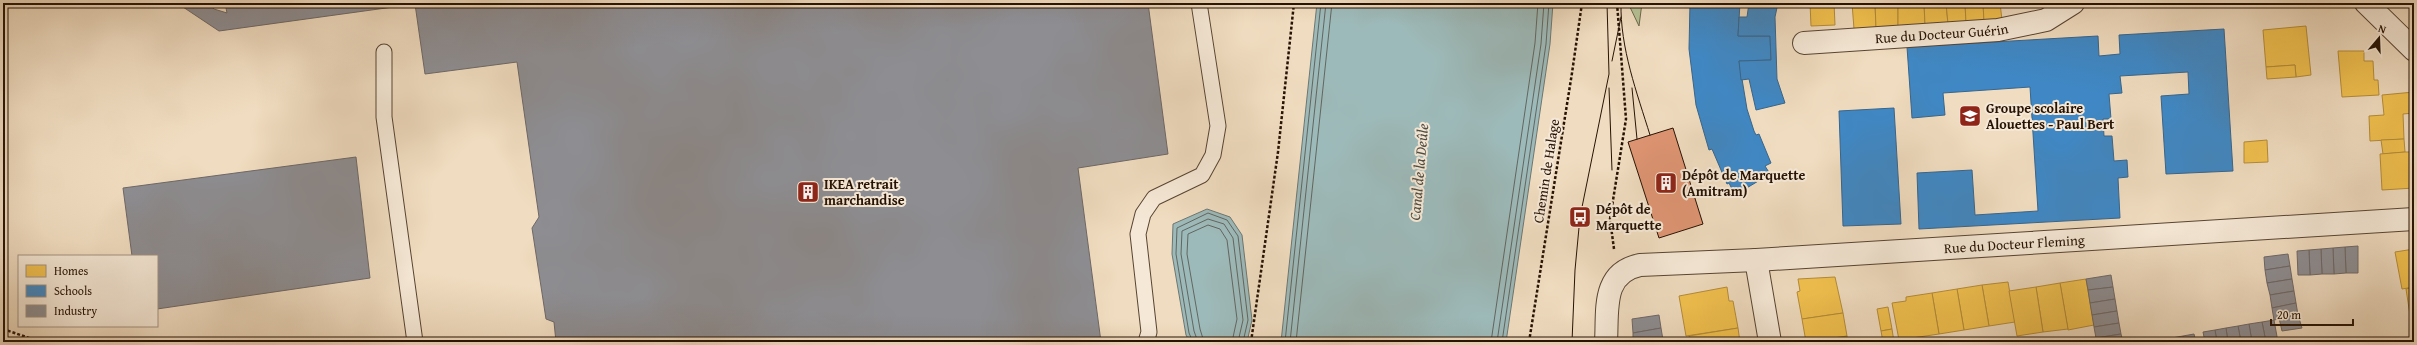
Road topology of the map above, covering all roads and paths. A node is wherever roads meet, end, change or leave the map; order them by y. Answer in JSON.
{"nodes":[{"id":1,"x":1199,"y":3,"type":"edge"},
{"id":2,"x":1294,"y":3,"type":"edge"},
{"id":3,"x":1582,"y":3,"type":"edge"},
{"id":4,"x":1617,"y":3,"type":"edge"},
{"id":5,"x":2073,"y":3,"type":"edge"},
{"id":6,"x":2366,"y":3,"type":"edge"},
{"id":7,"x":1804,"y":43,"type":"dead end"},
{"id":8,"x":2414,"y":50,"type":"edge"},
{"id":9,"x":384,"y":52,"type":"dead end"},
{"id":10,"x":2414,"y":219,"type":"edge"},
{"id":11,"x":1756,"y":260,"type":"junction"},
{"id":12,"x":1618,"y":275,"type":"junction"},
{"id":13,"x":3,"y":329,"type":"edge"},
{"id":14,"x":41,"y":342,"type":"edge"},
{"id":15,"x":415,"y":342,"type":"edge"},
{"id":16,"x":1146,"y":342,"type":"edge"},
{"id":17,"x":1251,"y":342,"type":"edge"},
{"id":18,"x":1529,"y":342,"type":"edge"},
{"id":19,"x":1606,"y":342,"type":"edge"},
{"id":20,"x":1770,"y":342,"type":"edge"}],
"edges":[{"from":1,"to":16,"type":"lane"},
{"from":2,"to":17,"type":"path"},
{"from":3,"to":18,"type":"path","name":"Chemin de Halage"},
{"from":4,"to":12,"type":"path"},
{"from":5,"to":7,"type":"street","name":"Rue du Docteur Guérin"},
{"from":6,"to":8,"type":"street"},
{"from":9,"to":15,"type":"lane"},
{"from":10,"to":11,"type":"street","name":"Rue du Docteur Fleming"},
{"from":11,"to":12,"type":"street","name":"Rue du Docteur Fleming"},
{"from":11,"to":20,"type":"street"},
{"from":12,"to":19,"type":"street"},
{"from":13,"to":14,"type":"path"}]}
